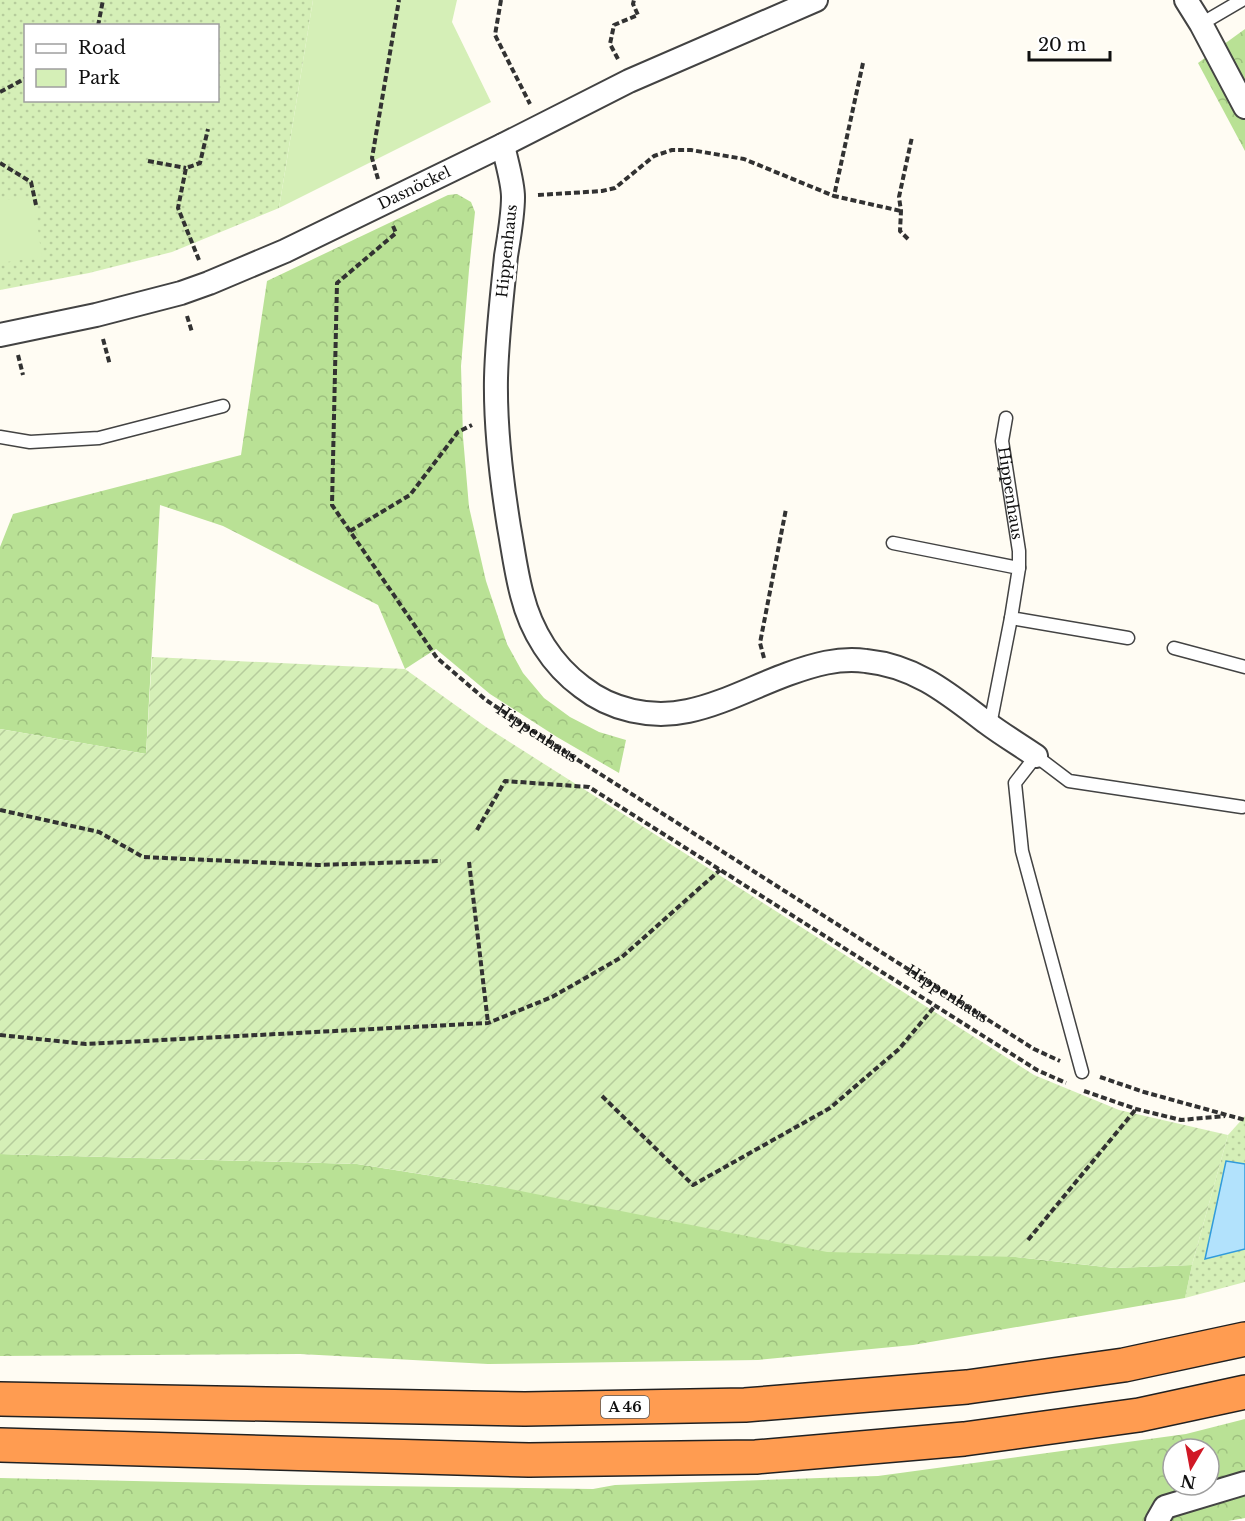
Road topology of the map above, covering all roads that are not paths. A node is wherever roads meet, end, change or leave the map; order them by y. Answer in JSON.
{"nodes":[{"id":1,"x":816,"y":0,"type":"edge"},
{"id":2,"x":1186,"y":0,"type":"edge"},
{"id":3,"x":1242,"y":0,"type":"edge"},
{"id":4,"x":1200,"y":24,"type":"junction"},
{"id":5,"x":1245,"y":107,"type":"edge"},
{"id":6,"x":503,"y":145,"type":"junction"},
{"id":7,"x":0,"y":335,"type":"edge"},
{"id":8,"x":223,"y":406,"type":"dead end"},
{"id":9,"x":1006,"y":418,"type":"dead end"},
{"id":10,"x":0,"y":437,"type":"edge"},
{"id":11,"x":893,"y":543,"type":"dead end"},
{"id":12,"x":1019,"y":568,"type":"junction"},
{"id":13,"x":1011,"y":618,"type":"junction"},
{"id":14,"x":1128,"y":638,"type":"dead end"},
{"id":15,"x":1174,"y":648,"type":"dead end"},
{"id":16,"x":1245,"y":667,"type":"edge"},
{"id":17,"x":990,"y":726,"type":"junction"},
{"id":18,"x":1036,"y":756,"type":"junction"},
{"id":19,"x":1242,"y":807,"type":"dead end"},
{"id":20,"x":1083,"y":1072,"type":"road end"},
{"id":21,"x":1245,"y":1339,"type":"edge"},
{"id":22,"x":1245,"y":1392,"type":"edge"},
{"id":23,"x":0,"y":1399,"type":"edge"},
{"id":24,"x":0,"y":1445,"type":"edge"},
{"id":25,"x":1245,"y":1483,"type":"edge"},
{"id":26,"x":1157,"y":1521,"type":"edge"}],
"edges":[{"from":1,"to":6,"type":"street","name":"Dasnöckel"},
{"from":2,"to":4,"type":"street"},
{"from":3,"to":4,"type":"lane"},
{"from":4,"to":5,"type":"street"},
{"from":6,"to":7,"type":"street","name":"Dasnöckel"},
{"from":6,"to":17,"type":"street","name":"Hippenhaus"},
{"from":8,"to":10,"type":"lane"},
{"from":9,"to":12,"type":"lane","name":"Hippenhaus"},
{"from":11,"to":12,"type":"lane"},
{"from":12,"to":13,"type":"lane","name":"Hippenhaus"},
{"from":13,"to":14,"type":"lane"},
{"from":13,"to":17,"type":"lane","name":"Hippenhaus"},
{"from":15,"to":16,"type":"lane"},
{"from":17,"to":18,"type":"street","name":"Hippenhaus"},
{"from":18,"to":19,"type":"lane","name":"Hippenhaus"},
{"from":18,"to":20,"type":"lane"},
{"from":21,"to":23,"type":"highway","number":"A 46"},
{"from":22,"to":24,"type":"highway"},
{"from":25,"to":26,"type":"street"}]}
